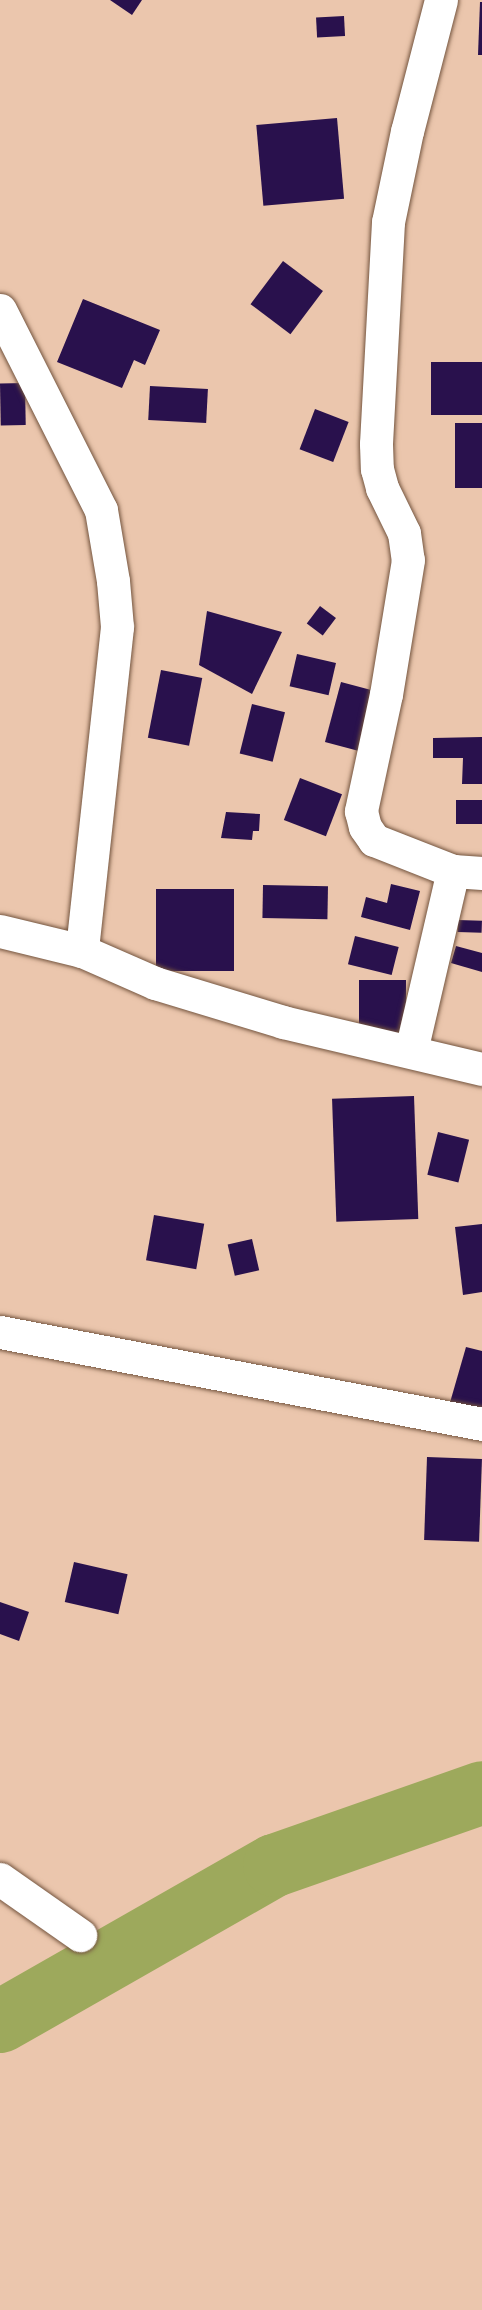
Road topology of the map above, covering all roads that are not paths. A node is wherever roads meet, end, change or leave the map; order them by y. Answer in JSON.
{"nodes":[{"id":1,"x":441,"y":0,"type":"edge"},
{"id":2,"x":0,"y":310,"type":"edge"},
{"id":3,"x":468,"y":872,"type":"edge"},
{"id":4,"x":0,"y":931,"type":"edge"},
{"id":5,"x":82,"y":951,"type":"junction"},
{"id":6,"x":411,"y":1051,"type":"junction"},
{"id":7,"x":482,"y":1069,"type":"edge"},
{"id":8,"x":0,"y":1332,"type":"edge"},
{"id":9,"x":482,"y":1424,"type":"edge"},
{"id":10,"x":0,"y":1879,"type":"edge"},
{"id":11,"x":80,"y":1935,"type":"dead end"}],
"edges":[{"from":1,"to":3,"type":"street"},
{"from":2,"to":5,"type":"street"},
{"from":3,"to":6,"type":"street"},
{"from":4,"to":5,"type":"street"},
{"from":5,"to":6,"type":"street"},
{"from":6,"to":7,"type":"street"},
{"from":8,"to":9,"type":"street"},
{"from":10,"to":11,"type":"street"}]}
